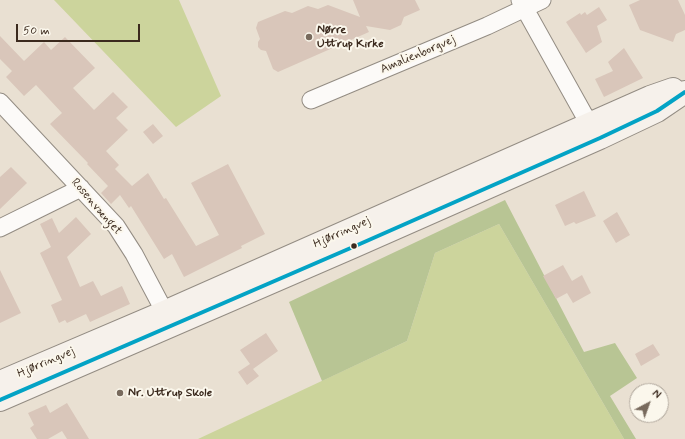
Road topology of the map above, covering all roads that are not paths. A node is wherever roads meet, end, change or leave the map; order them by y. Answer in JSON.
{"nodes":[{"id":1,"x":542,"y":0,"type":"edge"},
{"id":2,"x":523,"y":4,"type":"edge"},
{"id":3,"x":685,"y":85,"type":"edge"},
{"id":4,"x":685,"y":92,"type":"edge"},
{"id":5,"x":311,"y":100,"type":"dead end"},
{"id":6,"x":0,"y":102,"type":"edge"},
{"id":7,"x":595,"y":131,"type":"junction"},
{"id":8,"x":81,"y":188,"type":"junction"},
{"id":9,"x":0,"y":228,"type":"edge"},
{"id":10,"x":168,"y":319,"type":"junction"},
{"id":11,"x":0,"y":382,"type":"edge"},
{"id":12,"x":0,"y":400,"type":"edge"}],
"edges":[{"from":1,"to":2,"type":"street","name":"Amalienborgvej"},
{"from":2,"to":5,"type":"street","name":"Amalienborgvej"},
{"from":2,"to":7,"type":"street"},
{"from":3,"to":7,"type":"main road","name":"Hjørringvej"},
{"from":4,"to":7,"type":"main road","name":"Hjørringvej"},
{"from":6,"to":8,"type":"street","name":"Rosenvænget"},
{"from":7,"to":10,"type":"main road","name":"Hjørringvej"},
{"from":8,"to":9,"type":"street"},
{"from":8,"to":10,"type":"street","name":"Rosenvænget"},
{"from":10,"to":11,"type":"main road","name":"Hjørringvej"},
{"from":10,"to":12,"type":"main road","name":"Hjørringvej"}]}
